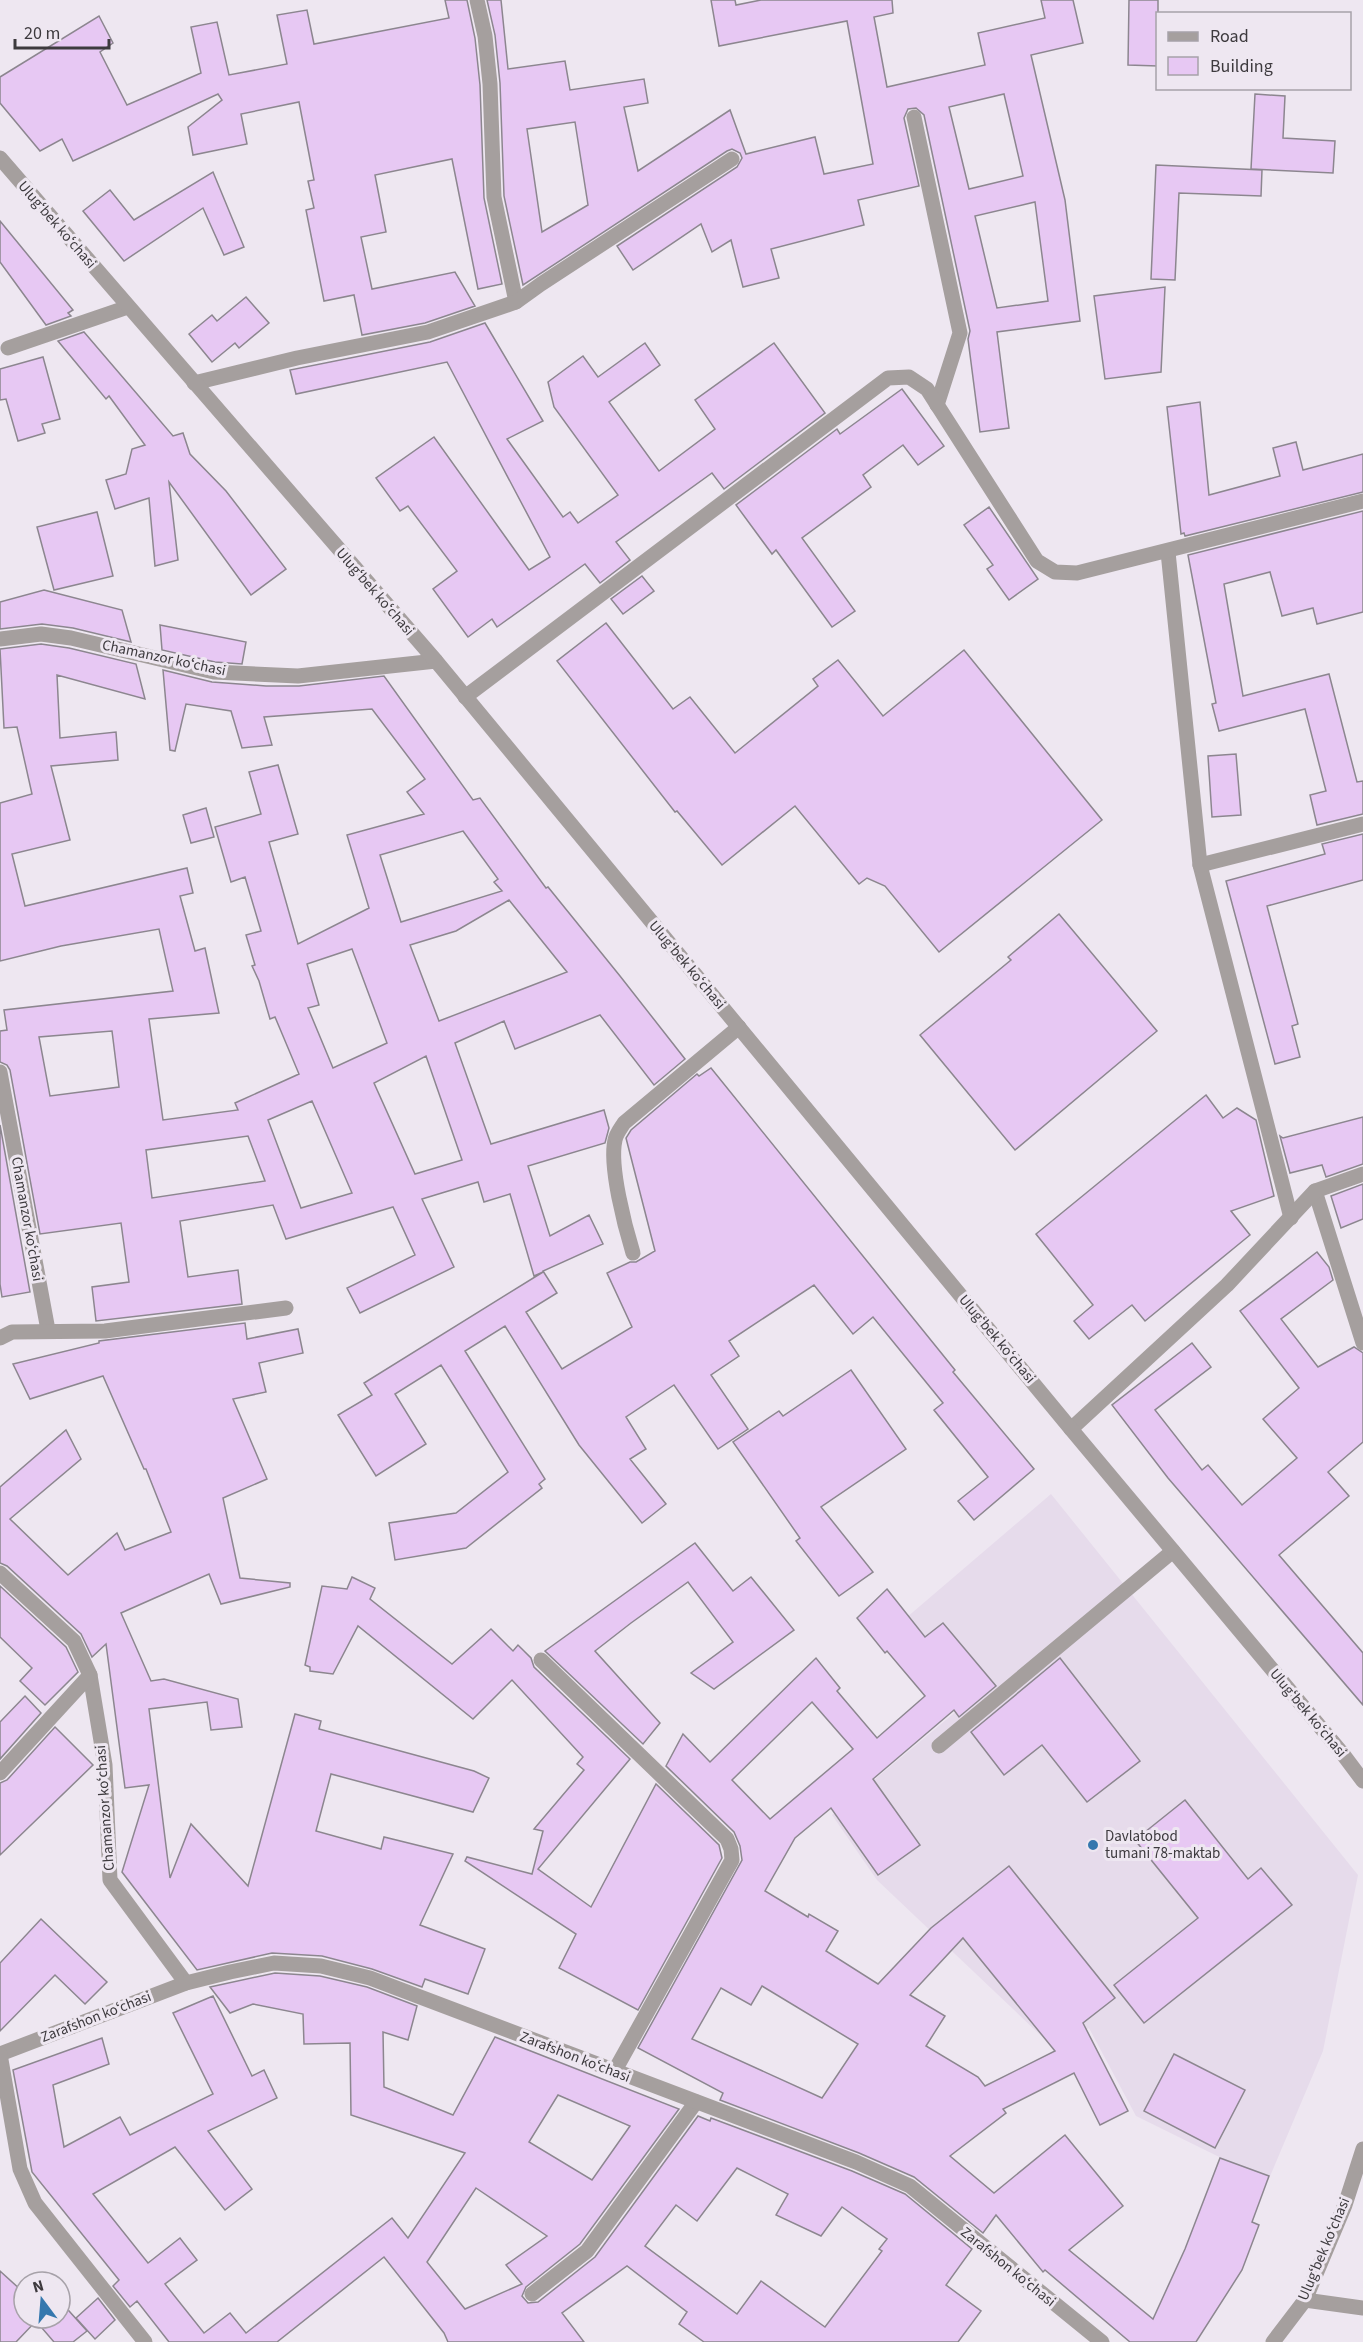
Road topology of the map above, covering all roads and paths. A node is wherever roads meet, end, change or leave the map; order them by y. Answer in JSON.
{"nodes":[{"id":1,"x":477,"y":0,"type":"edge"},
{"id":2,"x":914,"y":117,"type":"dead end"},
{"id":3,"x":0,"y":158,"type":"edge"},
{"id":4,"x":732,"y":159,"type":"dead end"},
{"id":5,"x":516,"y":302,"type":"junction"},
{"id":6,"x":128,"y":307,"type":"junction"},
{"id":7,"x":8,"y":348,"type":"dead end"},
{"id":8,"x":194,"y":383,"type":"junction"},
{"id":9,"x":937,"y":405,"type":"junction"},
{"id":10,"x":1363,"y":501,"type":"edge"},
{"id":11,"x":1168,"y":552,"type":"junction"},
{"id":12,"x":0,"y":639,"type":"edge"},
{"id":13,"x":436,"y":661,"type":"junction"},
{"id":14,"x":465,"y":697,"type":"junction"},
{"id":15,"x":1363,"y":824,"type":"edge"},
{"id":16,"x":1200,"y":865,"type":"junction"},
{"id":17,"x":739,"y":1027,"type":"junction"},
{"id":18,"x":0,"y":1072,"type":"edge"},
{"id":19,"x":1363,"y":1174,"type":"edge"},
{"id":20,"x":1315,"y":1191,"type":"junction"},
{"id":21,"x":1292,"y":1218,"type":"junction"},
{"id":22,"x":633,"y":1253,"type":"dead end"},
{"id":23,"x":286,"y":1308,"type":"dead end"},
{"id":24,"x":48,"y":1330,"type":"junction"},
{"id":25,"x":0,"y":1338,"type":"edge"},
{"id":26,"x":1363,"y":1343,"type":"edge"},
{"id":27,"x":1071,"y":1429,"type":"junction"},
{"id":28,"x":1173,"y":1551,"type":"junction"},
{"id":29,"x":0,"y":1572,"type":"edge"},
{"id":30,"x":541,"y":1660,"type":"dead end"},
{"id":31,"x":90,"y":1675,"type":"junction"},
{"id":32,"x":939,"y":1746,"type":"dead end"},
{"id":33,"x":0,"y":1773,"type":"edge"},
{"id":34,"x":1363,"y":1781,"type":"edge"},
{"id":35,"x":186,"y":1983,"type":"junction"},
{"id":36,"x":614,"y":2072,"type":"junction"},
{"id":37,"x":696,"y":2102,"type":"junction"},
{"id":38,"x":1363,"y":2150,"type":"edge"},
{"id":39,"x":532,"y":2294,"type":"dead end"},
{"id":40,"x":1305,"y":2300,"type":"junction"},
{"id":41,"x":1363,"y":2307,"type":"edge"},
{"id":42,"x":145,"y":2342,"type":"edge"},
{"id":43,"x":1102,"y":2342,"type":"edge"},
{"id":44,"x":1273,"y":2342,"type":"edge"}],
"edges":[{"from":1,"to":5,"type":"street"},
{"from":2,"to":9,"type":"street"},
{"from":3,"to":6,"type":"street","name":"Ulugʻbek koʻchasi"},
{"from":4,"to":5,"type":"street"},
{"from":5,"to":8,"type":"street"},
{"from":6,"to":7,"type":"street"},
{"from":6,"to":8,"type":"street","name":"Ulugʻbek koʻchasi"},
{"from":8,"to":13,"type":"street","name":"Ulugʻbek koʻchasi"},
{"from":9,"to":11,"type":"street"},
{"from":9,"to":14,"type":"street"},
{"from":10,"to":11,"type":"street"},
{"from":11,"to":16,"type":"street"},
{"from":12,"to":13,"type":"street","name":"Chamanzor koʻchasi"},
{"from":13,"to":14,"type":"street","name":"Ulugʻbek koʻchasi"},
{"from":14,"to":17,"type":"street","name":"Ulugʻbek koʻchasi"},
{"from":15,"to":16,"type":"street"},
{"from":16,"to":21,"type":"street"},
{"from":17,"to":22,"type":"street"},
{"from":17,"to":27,"type":"street","name":"Ulugʻbek koʻchasi"},
{"from":18,"to":24,"type":"street","name":"Chamanzor koʻchasi"},
{"from":19,"to":20,"type":"street"},
{"from":20,"to":21,"type":"street"},
{"from":20,"to":26,"type":"street"},
{"from":21,"to":27,"type":"street"},
{"from":23,"to":24,"type":"street"},
{"from":24,"to":25,"type":"street"},
{"from":27,"to":28,"type":"street","name":"Ulugʻbek koʻchasi"},
{"from":28,"to":32,"type":"street"},
{"from":28,"to":34,"type":"street","name":"Ulugʻbek koʻchasi"},
{"from":29,"to":31,"type":"street","name":"Chamanzor koʻchasi"},
{"from":30,"to":36,"type":"street"},
{"from":31,"to":33,"type":"street"},
{"from":31,"to":35,"type":"street","name":"Chamanzor koʻchasi"},
{"from":35,"to":36,"type":"street","name":"Zarafshon koʻchasi"},
{"from":35,"to":42,"type":"street","name":"Zarafshon koʻchasi"},
{"from":36,"to":37,"type":"street","name":"Zarafshon koʻchasi"},
{"from":37,"to":39,"type":"street"},
{"from":37,"to":43,"type":"street","name":"Zarafshon koʻchasi"},
{"from":38,"to":40,"type":"street","name":"Ulugʻbek koʻchasi"},
{"from":40,"to":41,"type":"street"},
{"from":40,"to":44,"type":"street","name":"Ulugʻbek koʻchasi"}]}
